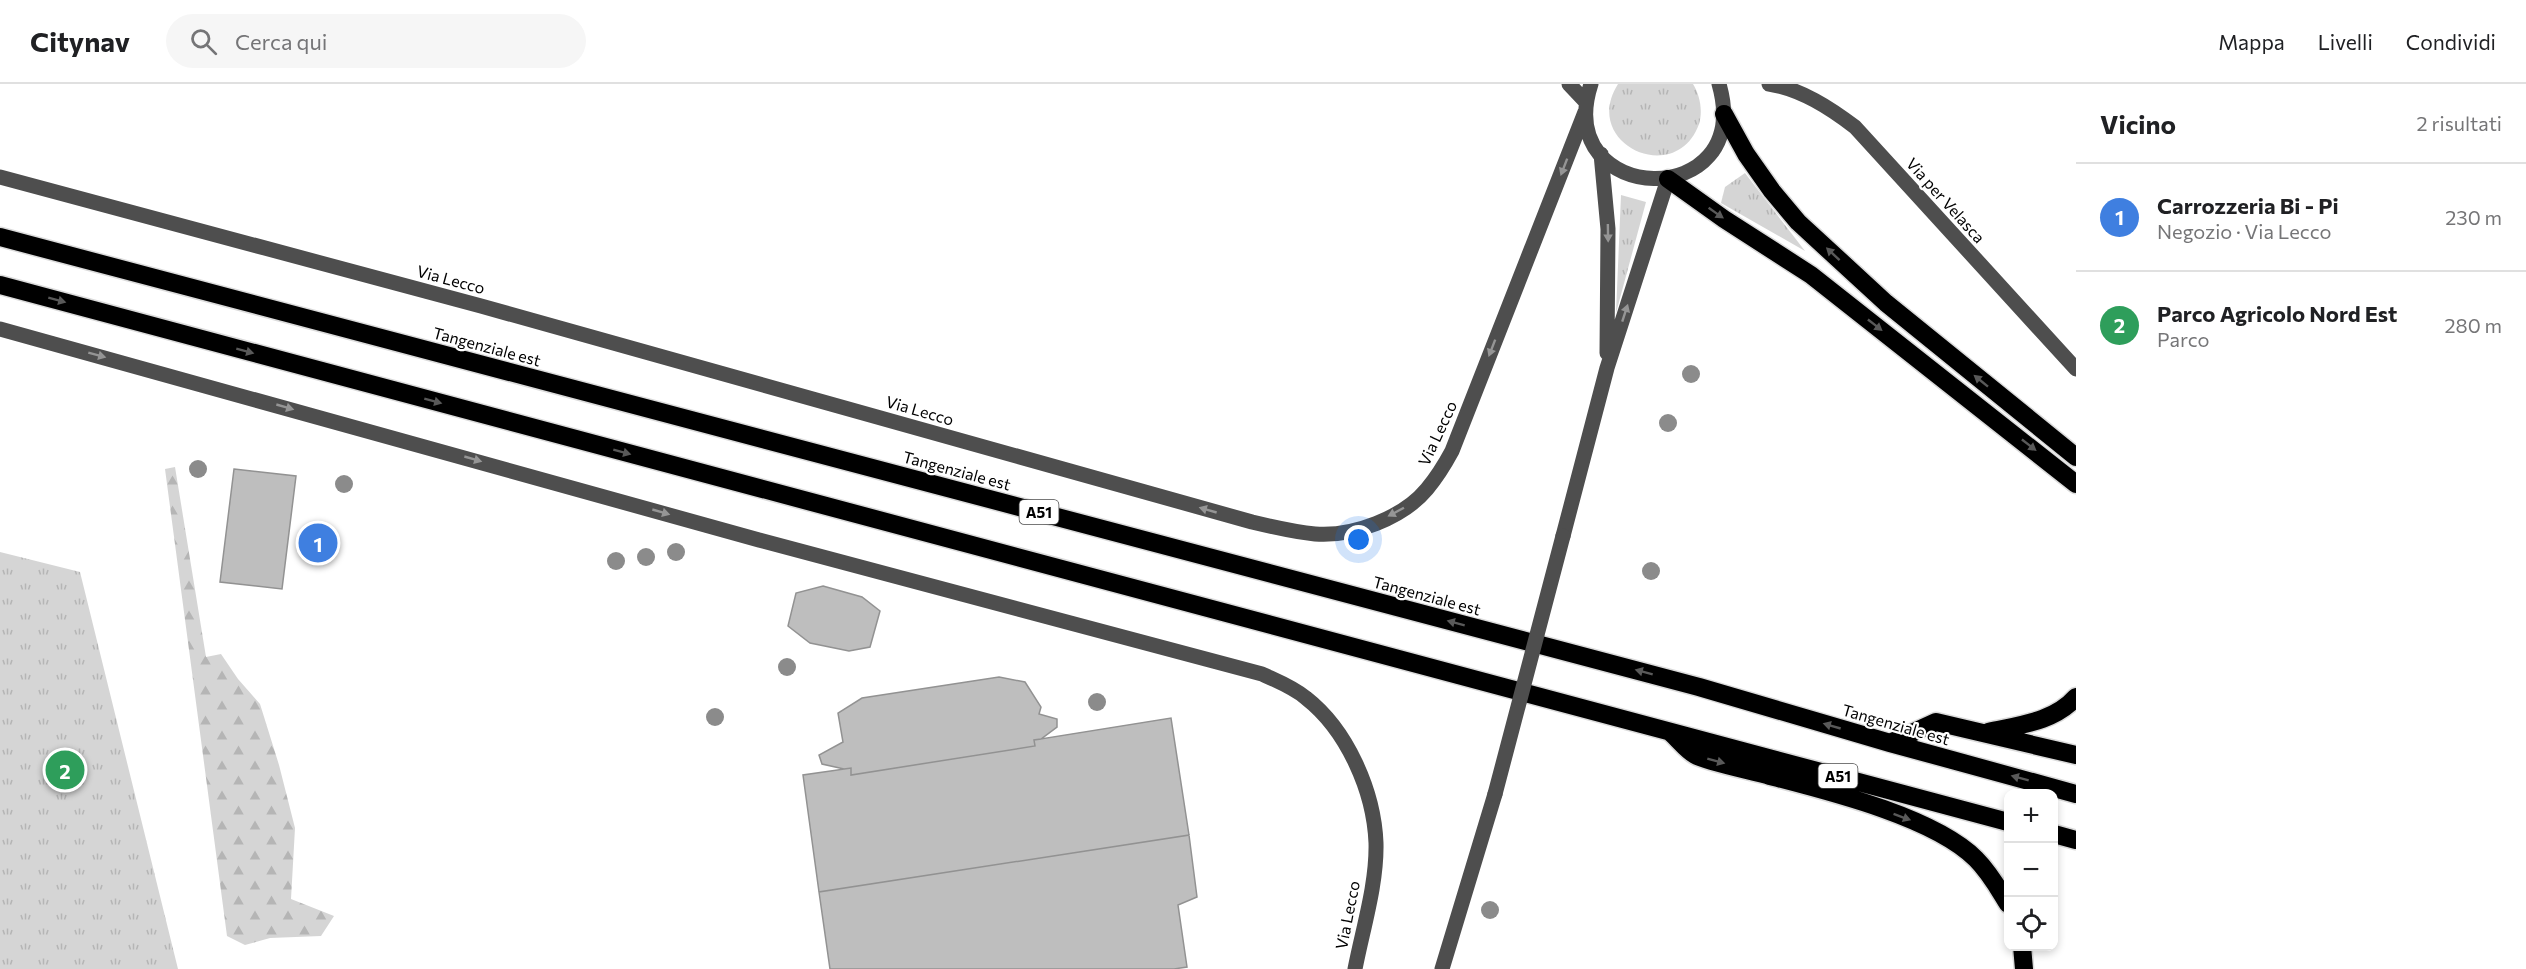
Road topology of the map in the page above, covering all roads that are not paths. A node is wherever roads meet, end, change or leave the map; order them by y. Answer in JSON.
{"nodes":[{"id":1,"x":1569,"y":84,"type":"edge"},
{"id":2,"x":1591,"y":84,"type":"edge"},
{"id":3,"x":1719,"y":84,"type":"edge"},
{"id":4,"x":1769,"y":84,"type":"edge"},
{"id":5,"x":1586,"y":107,"type":"junction"},
{"id":6,"x":1724,"y":114,"type":"junction"},
{"id":7,"x":1600,"y":154,"type":"junction"},
{"id":8,"x":0,"y":177,"type":"edge"},
{"id":9,"x":1668,"y":179,"type":"junction"},
{"id":10,"x":0,"y":237,"type":"edge"},
{"id":11,"x":0,"y":285,"type":"edge"},
{"id":12,"x":0,"y":329,"type":"edge"},
{"id":13,"x":1607,"y":368,"type":"junction"},
{"id":14,"x":2076,"y":369,"type":"edge"},
{"id":15,"x":2076,"y":457,"type":"edge"},
{"id":16,"x":2076,"y":484,"type":"edge"},
{"id":17,"x":2076,"y":697,"type":"edge"},
{"id":18,"x":1668,"y":730,"type":"junction"},
{"id":19,"x":1982,"y":733,"type":"junction"},
{"id":20,"x":1890,"y":743,"type":"junction"},
{"id":21,"x":2076,"y":754,"type":"edge"},
{"id":22,"x":2076,"y":794,"type":"edge"},
{"id":23,"x":2004,"y":821,"type":"edge"},
{"id":24,"x":2058,"y":835,"type":"edge"},
{"id":25,"x":2076,"y":840,"type":"edge"},
{"id":26,"x":2004,"y":897,"type":"edge"},
{"id":27,"x":2022,"y":951,"type":"edge"},
{"id":28,"x":1355,"y":969,"type":"edge"},
{"id":29,"x":1442,"y":969,"type":"edge"},
{"id":30,"x":2024,"y":969,"type":"edge"}],
"edges":[{"from":1,"to":5,"type":"street"},
{"from":2,"to":5,"type":"street","name":"Via Lecco"},
{"from":3,"to":6,"type":"street"},
{"from":4,"to":14,"type":"street","name":"Via per Velasca"},
{"from":5,"to":7,"type":"street"},
{"from":5,"to":8,"type":"street","name":"Via Lecco","one_way":true},
{"from":6,"to":9,"type":"street"},
{"from":15,"to":6,"type":"highway","one_way":true},
{"from":7,"to":9,"type":"street"},
{"from":7,"to":13,"type":"street","one_way":true},
{"from":13,"to":9,"type":"street","one_way":true},
{"from":9,"to":16,"type":"highway","one_way":true},
{"from":20,"to":10,"type":"highway","name":"Tangenziale est","number":"A51","one_way":true},
{"from":11,"to":18,"type":"highway","number":"A51","one_way":true},
{"from":12,"to":28,"type":"street","name":"Via Lecco","one_way":true},
{"from":13,"to":29,"type":"street","bridge":true},
{"from":17,"to":19,"type":"highway"},
{"from":18,"to":23,"type":"highway","number":"A51"},
{"from":18,"to":26,"type":"highway","one_way":true},
{"from":19,"to":20,"type":"highway"},
{"from":19,"to":21,"type":"highway"},
{"from":22,"to":20,"type":"highway","name":"Tangenziale est","number":"A51","one_way":true},
{"from":24,"to":25,"type":"highway"},
{"from":27,"to":30,"type":"highway"}]}
